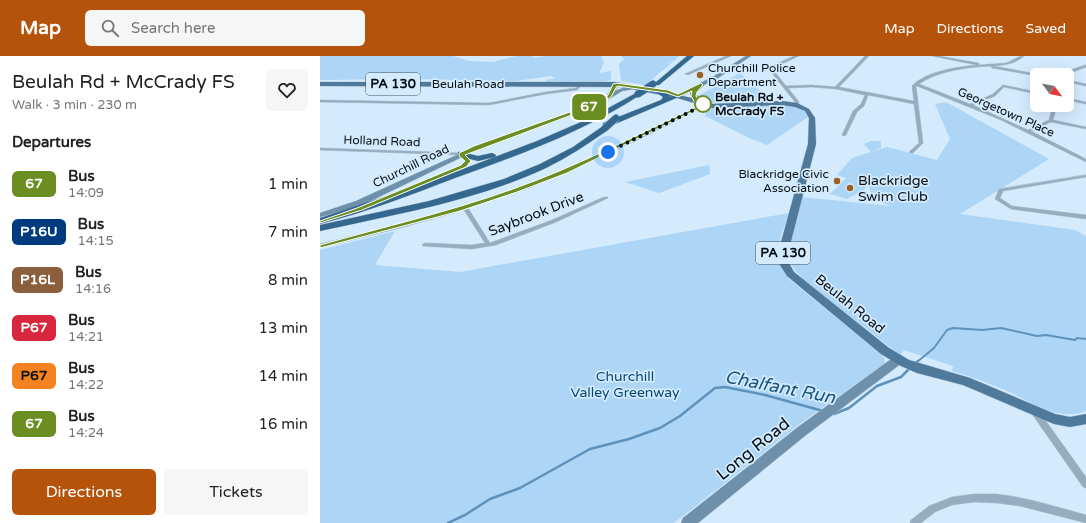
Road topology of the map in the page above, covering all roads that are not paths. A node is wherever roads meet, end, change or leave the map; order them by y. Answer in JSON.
{"nodes":[{"id":1,"x":686,"y":56,"type":"edge"},
{"id":2,"x":690,"y":56,"type":"edge"},
{"id":3,"x":729,"y":56,"type":"edge"},
{"id":4,"x":749,"y":56,"type":"edge"},
{"id":5,"x":798,"y":56,"type":"edge"},
{"id":6,"x":867,"y":56,"type":"edge"},
{"id":7,"x":934,"y":56,"type":"edge"},
{"id":8,"x":952,"y":56,"type":"edge"},
{"id":9,"x":1022,"y":56,"type":"edge"},
{"id":10,"x":947,"y":58,"type":"junction"},
{"id":11,"x":984,"y":65,"type":"junction"},
{"id":12,"x":1086,"y":66,"type":"edge"},
{"id":13,"x":1074,"y":70,"type":"edge"},
{"id":14,"x":687,"y":74,"type":"dead end"},
{"id":15,"x":1030,"y":74,"type":"edge"},
{"id":16,"x":1074,"y":82,"type":"edge"},
{"id":17,"x":320,"y":84,"type":"edge"},
{"id":18,"x":581,"y":84,"type":"junction"},
{"id":19,"x":655,"y":84,"type":"junction"},
{"id":20,"x":916,"y":84,"type":"junction"},
{"id":21,"x":701,"y":85,"type":"junction"},
{"id":22,"x":1086,"y":85,"type":"edge"},
{"id":23,"x":614,"y":87,"type":"junction"},
{"id":24,"x":785,"y":87,"type":"junction"},
{"id":25,"x":836,"y":88,"type":"junction"},
{"id":26,"x":1030,"y":92,"type":"edge"},
{"id":27,"x":640,"y":93,"type":"junction"},
{"id":28,"x":660,"y":93,"type":"junction"},
{"id":29,"x":867,"y":94,"type":"junction"},
{"id":30,"x":610,"y":96,"type":"junction"},
{"id":31,"x":678,"y":96,"type":"junction"},
{"id":32,"x":320,"y":100,"type":"edge"},
{"id":33,"x":1074,"y":100,"type":"edge"},
{"id":34,"x":664,"y":102,"type":"junction"},
{"id":35,"x":697,"y":102,"type":"junction"},
{"id":36,"x":1086,"y":103,"type":"edge"},
{"id":37,"x":706,"y":104,"type":"junction"},
{"id":38,"x":916,"y":104,"type":"junction"},
{"id":39,"x":796,"y":105,"type":"junction"},
{"id":40,"x":971,"y":105,"type":"junction"},
{"id":41,"x":1053,"y":112,"type":"edge"},
{"id":42,"x":1051,"y":121,"type":"junction"},
{"id":43,"x":590,"y":122,"type":"junction"},
{"id":44,"x":1086,"y":128,"type":"edge"},
{"id":45,"x":1028,"y":131,"type":"junction"},
{"id":46,"x":579,"y":134,"type":"junction"},
{"id":47,"x":844,"y":134,"type":"dead end"},
{"id":48,"x":320,"y":149,"type":"edge"},
{"id":49,"x":910,"y":152,"type":"dead end"},
{"id":50,"x":444,"y":153,"type":"junction"},
{"id":51,"x":461,"y":154,"type":"junction"},
{"id":52,"x":1086,"y":161,"type":"edge"},
{"id":53,"x":447,"y":162,"type":"junction"},
{"id":54,"x":454,"y":176,"type":"junction"},
{"id":55,"x":1086,"y":176,"type":"edge"},
{"id":56,"x":606,"y":198,"type":"dead end"},
{"id":57,"x":465,"y":208,"type":"junction"},
{"id":58,"x":359,"y":209,"type":"junction"},
{"id":59,"x":320,"y":215,"type":"edge"},
{"id":60,"x":1086,"y":217,"type":"edge"},
{"id":61,"x":320,"y":221,"type":"edge"},
{"id":62,"x":320,"y":225,"type":"edge"},
{"id":63,"x":320,"y":228,"type":"edge"},
{"id":64,"x":425,"y":245,"type":"dead end"},
{"id":65,"x":489,"y":245,"type":"junction"},
{"id":66,"x":320,"y":246,"type":"edge"},
{"id":67,"x":901,"y":361,"type":"junction"},
{"id":68,"x":1035,"y":412,"type":"junction"},
{"id":69,"x":1086,"y":419,"type":"edge"},
{"id":70,"x":1086,"y":484,"type":"edge"},
{"id":71,"x":1086,"y":519,"type":"edge"},
{"id":72,"x":688,"y":523,"type":"edge"},
{"id":73,"x":914,"y":523,"type":"edge"}],
"edges":[{"from":1,"to":19,"type":"highway"},
{"from":2,"to":19,"type":"highway"},
{"from":3,"to":14,"type":"street"},
{"from":4,"to":21,"type":"street"},
{"from":5,"to":24,"type":"street"},
{"from":6,"to":25,"type":"street"},
{"from":7,"to":10,"type":"street"},
{"from":8,"to":10,"type":"street"},
{"from":9,"to":11,"type":"street"},
{"from":10,"to":11,"type":"street"},
{"from":11,"to":15,"type":"street"},
{"from":11,"to":20,"type":"street"},
{"from":12,"to":13,"type":"street"},
{"from":16,"to":22,"type":"street"},
{"from":17,"to":18,"type":"main road","name":"Beulah Road","number":"PA 130"},
{"from":18,"to":23,"type":"main road","name":"Beulah Road","number":"PA 130"},
{"from":18,"to":32,"type":"street"},
{"from":19,"to":27,"type":"highway"},
{"from":20,"to":38,"type":"street"},
{"from":20,"to":40,"type":"street","name":"Georgetown Place"},
{"from":21,"to":31,"type":"street"},
{"from":21,"to":35,"type":"main road"},
{"from":23,"to":27,"type":"main road","name":"Beulah Road","number":"PA 130"},
{"from":23,"to":30,"type":"street"},
{"from":23,"to":31,"type":"main road","name":"Beulah Road","number":"PA 130"},
{"from":24,"to":25,"type":"street"},
{"from":24,"to":39,"type":"street"},
{"from":25,"to":29,"type":"street"},
{"from":26,"to":40,"type":"street"},
{"from":27,"to":28,"type":"main road","name":"Beulah Road","number":"PA 130"},
{"from":27,"to":30,"type":"street","name":"Churchill Road"},
{"from":27,"to":43,"type":"highway"},
{"from":27,"to":63,"type":"highway","bridge":true},
{"from":28,"to":31,"type":"main road","name":"Beulah Road","number":"PA 130"},
{"from":28,"to":34,"type":"highway"},
{"from":29,"to":38,"type":"street"},
{"from":29,"to":47,"type":"street"},
{"from":30,"to":51,"type":"street","name":"Churchill Road"},
{"from":31,"to":34,"type":"highway"},
{"from":31,"to":35,"type":"main road","name":"Beulah Road","number":"PA 130"},
{"from":33,"to":36,"type":"street"},
{"from":34,"to":46,"type":"highway"},
{"from":35,"to":37,"type":"main road","name":"Beulah Road","number":"PA 130"},
{"from":37,"to":39,"type":"main road","name":"Beulah Road","number":"PA 130"},
{"from":37,"to":57,"type":"street"},
{"from":38,"to":49,"type":"street"},
{"from":39,"to":67,"type":"main road","name":"Beulah Road","number":"PA 130"},
{"from":40,"to":45,"type":"street","name":"Georgetown Place"},
{"from":41,"to":42,"type":"street"},
{"from":42,"to":44,"type":"street"},
{"from":42,"to":45,"type":"street"},
{"from":43,"to":51,"type":"highway"},
{"from":43,"to":54,"type":"highway"},
{"from":45,"to":52,"type":"street","name":"Georgetown Place"},
{"from":46,"to":54,"type":"highway"},
{"from":46,"to":62,"type":"highway"},
{"from":48,"to":50,"type":"street","name":"Holland Road"},
{"from":50,"to":51,"type":"street","name":"Holland Road"},
{"from":50,"to":53,"type":"street"},
{"from":51,"to":53,"type":"street","name":"Churchill Road"},
{"from":51,"to":58,"type":"highway"},
{"from":53,"to":59,"type":"street","name":"Churchill Road"},
{"from":54,"to":58,"type":"highway"},
{"from":55,"to":60,"type":"street"},
{"from":56,"to":65,"type":"street","name":"Saybrook Drive"},
{"from":57,"to":65,"type":"street"},
{"from":57,"to":66,"type":"street"},
{"from":58,"to":61,"type":"highway"},
{"from":64,"to":65,"type":"street","name":"Saybrook Drive"},
{"from":67,"to":68,"type":"main road","name":"Beulah Road","number":"PA 130"},
{"from":67,"to":72,"type":"street","name":"Long Road"},
{"from":68,"to":69,"type":"main road","name":"Beulah Road","number":"PA 130"},
{"from":68,"to":70,"type":"street"},
{"from":71,"to":73,"type":"street"}]}
